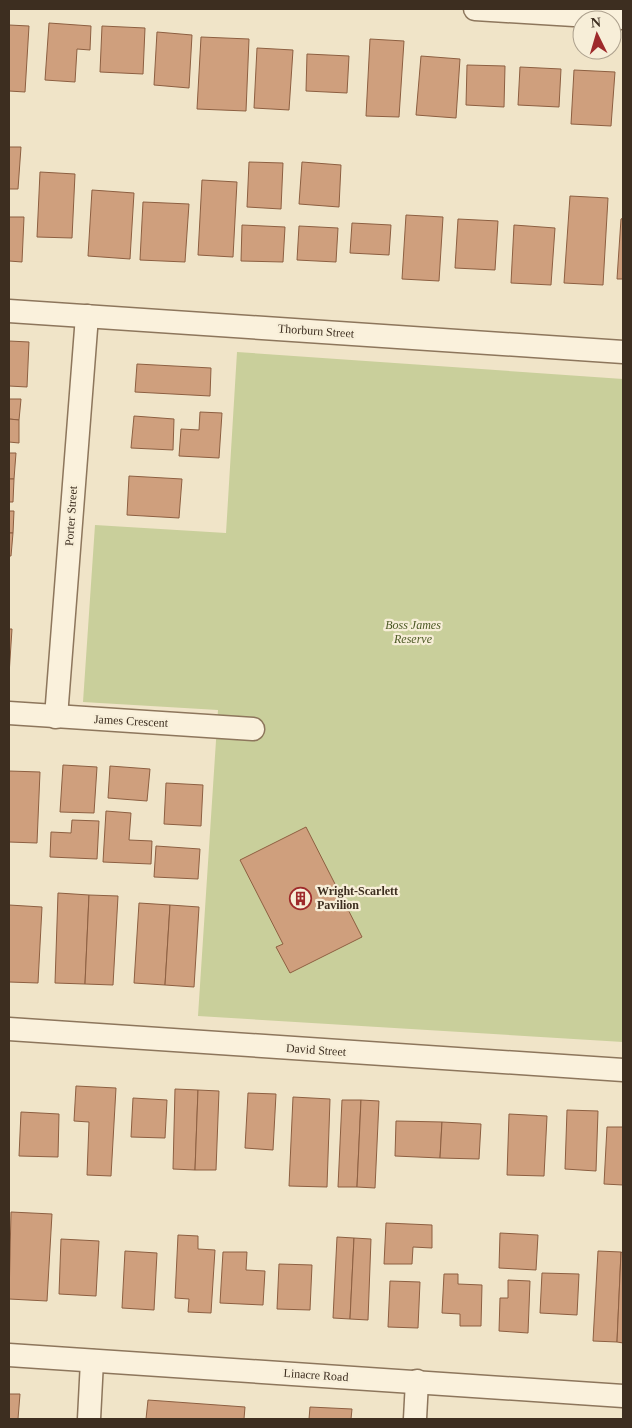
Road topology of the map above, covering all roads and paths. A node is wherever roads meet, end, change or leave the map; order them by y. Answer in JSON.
{"nodes":[{"id":1,"x":475,"y":9,"type":"edge"},
{"id":2,"x":572,"y":13,"type":"edge"},
{"id":3,"x":9,"y":311,"type":"edge"},
{"id":4,"x":87,"y":316,"type":"junction"},
{"id":5,"x":623,"y":352,"type":"edge"},
{"id":6,"x":9,"y":714,"type":"edge"},
{"id":7,"x":56,"y":717,"type":"junction"},
{"id":8,"x":253,"y":729,"type":"dead end"},
{"id":9,"x":9,"y":1030,"type":"edge"},
{"id":10,"x":623,"y":1070,"type":"edge"},
{"id":11,"x":9,"y":1355,"type":"edge"},
{"id":12,"x":92,"y":1361,"type":"junction"},
{"id":13,"x":417,"y":1381,"type":"junction"},
{"id":14,"x":623,"y":1396,"type":"edge"},
{"id":15,"x":89,"y":1419,"type":"edge"},
{"id":16,"x":415,"y":1419,"type":"edge"}],
"edges":[{"from":1,"to":2,"type":"street"},
{"from":3,"to":4,"type":"street","name":"Thorburn Street"},
{"from":4,"to":5,"type":"street","name":"Thorburn Street"},
{"from":4,"to":7,"type":"street","name":"Porter Street"},
{"from":6,"to":7,"type":"street","name":"James Crescent"},
{"from":7,"to":8,"type":"street","name":"James Crescent"},
{"from":9,"to":10,"type":"street","name":"David Street"},
{"from":11,"to":12,"type":"street","name":"Linacre Road"},
{"from":12,"to":13,"type":"street","name":"Linacre Road"},
{"from":12,"to":15,"type":"street"},
{"from":13,"to":14,"type":"street","name":"Linacre Road"},
{"from":13,"to":16,"type":"street"}]}
